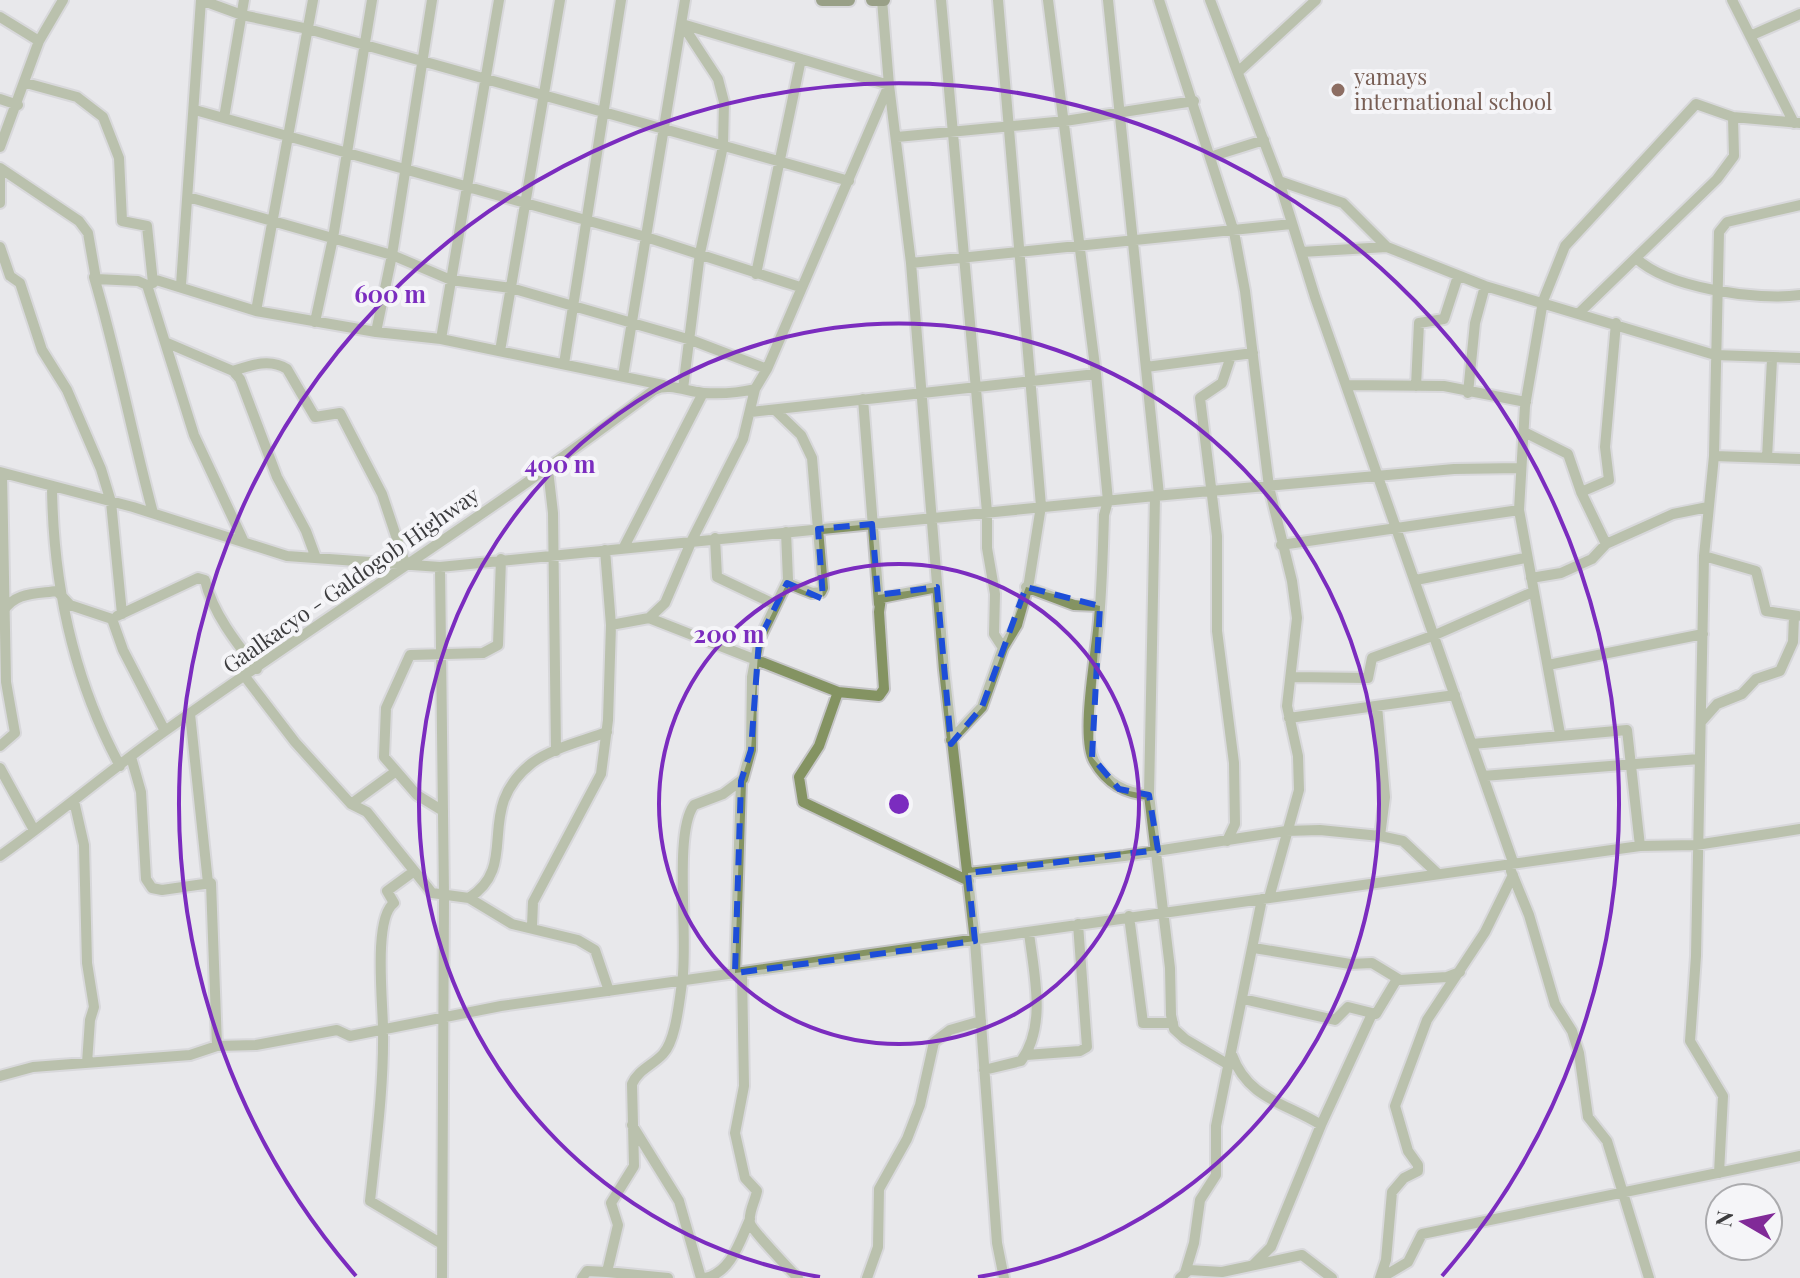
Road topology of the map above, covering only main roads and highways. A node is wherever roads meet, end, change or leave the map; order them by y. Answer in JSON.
{"nodes":[{"id":1,"x":822,"y":0,"type":"edge"},
{"id":2,"x":849,"y":0,"type":"edge"},
{"id":3,"x":872,"y":0,"type":"edge"},
{"id":4,"x":883,"y":0,"type":"edge"}],
"edges":[{"from":1,"to":2,"type":"main road"},
{"from":3,"to":4,"type":"main road"}]}
